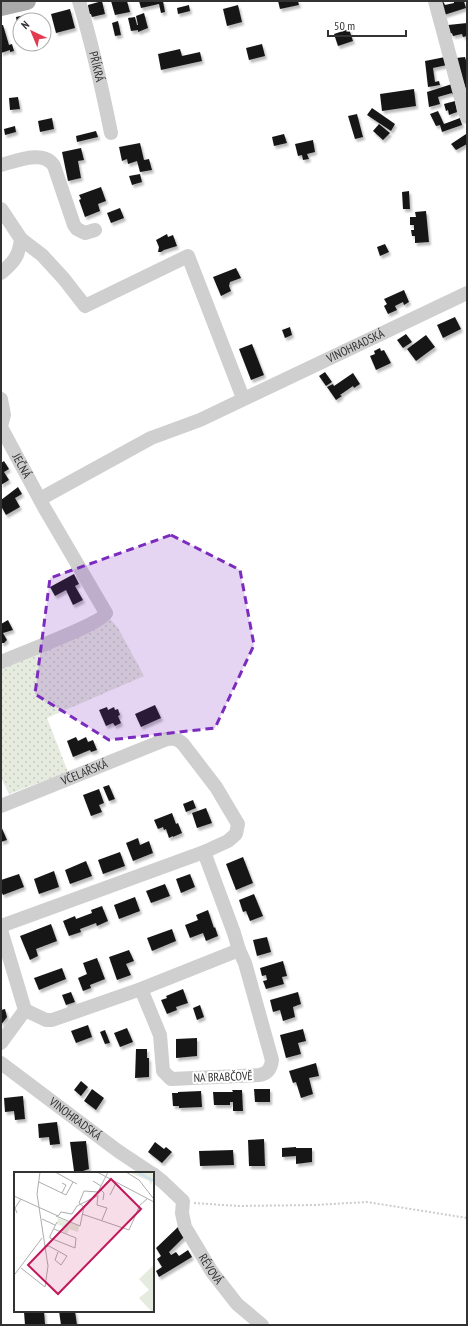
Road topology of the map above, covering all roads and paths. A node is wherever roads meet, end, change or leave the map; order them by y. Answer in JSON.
{"nodes":[{"id":1,"x":27,"y":1,"type":"edge"},
{"id":2,"x":79,"y":1,"type":"edge"},
{"id":3,"x":435,"y":1,"type":"edge"},
{"id":4,"x":1,"y":7,"type":"edge"},
{"id":5,"x":467,"y":117,"type":"edge"},
{"id":6,"x":111,"y":133,"type":"dead end"},
{"id":7,"x":1,"y":165,"type":"edge"},
{"id":8,"x":1,"y":209,"type":"edge"},
{"id":9,"x":95,"y":230,"type":"dead end"},
{"id":10,"x":21,"y":239,"type":"junction"},
{"id":11,"x":1,"y":273,"type":"edge"},
{"id":12,"x":467,"y":293,"type":"edge"},
{"id":13,"x":244,"y":398,"type":"junction"},
{"id":14,"x":1,"y":399,"type":"edge"},
{"id":15,"x":2,"y":428,"type":"edge"},
{"id":16,"x":40,"y":499,"type":"junction"},
{"id":17,"x":1,"y":662,"type":"edge"},
{"id":18,"x":1,"y":806,"type":"edge"},
{"id":19,"x":204,"y":852,"type":"junction"},
{"id":20,"x":1,"y":926,"type":"edge"},
{"id":21,"x":1,"y":930,"type":"edge"},
{"id":22,"x":239,"y":950,"type":"junction"},
{"id":23,"x":142,"y":989,"type":"junction"},
{"id":24,"x":25,"y":1010,"type":"junction"},
{"id":25,"x":1,"y":1043,"type":"edge"},
{"id":26,"x":1,"y":1063,"type":"edge"},
{"id":27,"x":149,"y":1172,"type":"edge"},
{"id":28,"x":154,"y":1175,"type":"edge"},
{"id":29,"x":183,"y":1201,"type":"junction"},
{"id":30,"x":467,"y":1218,"type":"edge"},
{"id":31,"x":262,"y":1325,"type":"edge"}],
"edges":[{"from":1,"to":4,"type":"main road"},
{"from":2,"to":6,"type":"street","name":"PŘÍKRÁ"},
{"from":3,"to":5,"type":"street"},
{"from":7,"to":9,"type":"street"},
{"from":8,"to":10,"type":"street"},
{"from":10,"to":11,"type":"street"},
{"from":10,"to":13,"type":"street"},
{"from":12,"to":13,"type":"street","name":"VINOHRADSKÁ"},
{"from":13,"to":16,"type":"street","name":"VINOHRADSKÁ"},
{"from":14,"to":15,"type":"street"},
{"from":15,"to":16,"type":"street","name":"JEČNÁ"},
{"from":16,"to":17,"type":"street","name":"JEČNÁ"},
{"from":18,"to":19,"type":"street","name":"VČELAŘSKÁ"},
{"from":19,"to":20,"type":"street"},
{"from":19,"to":22,"type":"street","name":"NA BRABČOVĚ"},
{"from":21,"to":24,"type":"street"},
{"from":22,"to":23,"type":"street"},
{"from":22,"to":23,"type":"street","name":"NA BRABČOVĚ"},
{"from":23,"to":24,"type":"street"},
{"from":24,"to":25,"type":"street"},
{"from":26,"to":27,"type":"street","name":"VINOHRADSKÁ"},
{"from":28,"to":29,"type":"street","name":"VINOHRADSKÁ"},
{"from":29,"to":30,"type":"path"},
{"from":29,"to":31,"type":"street","name":"RÉVOVÁ"}]}
